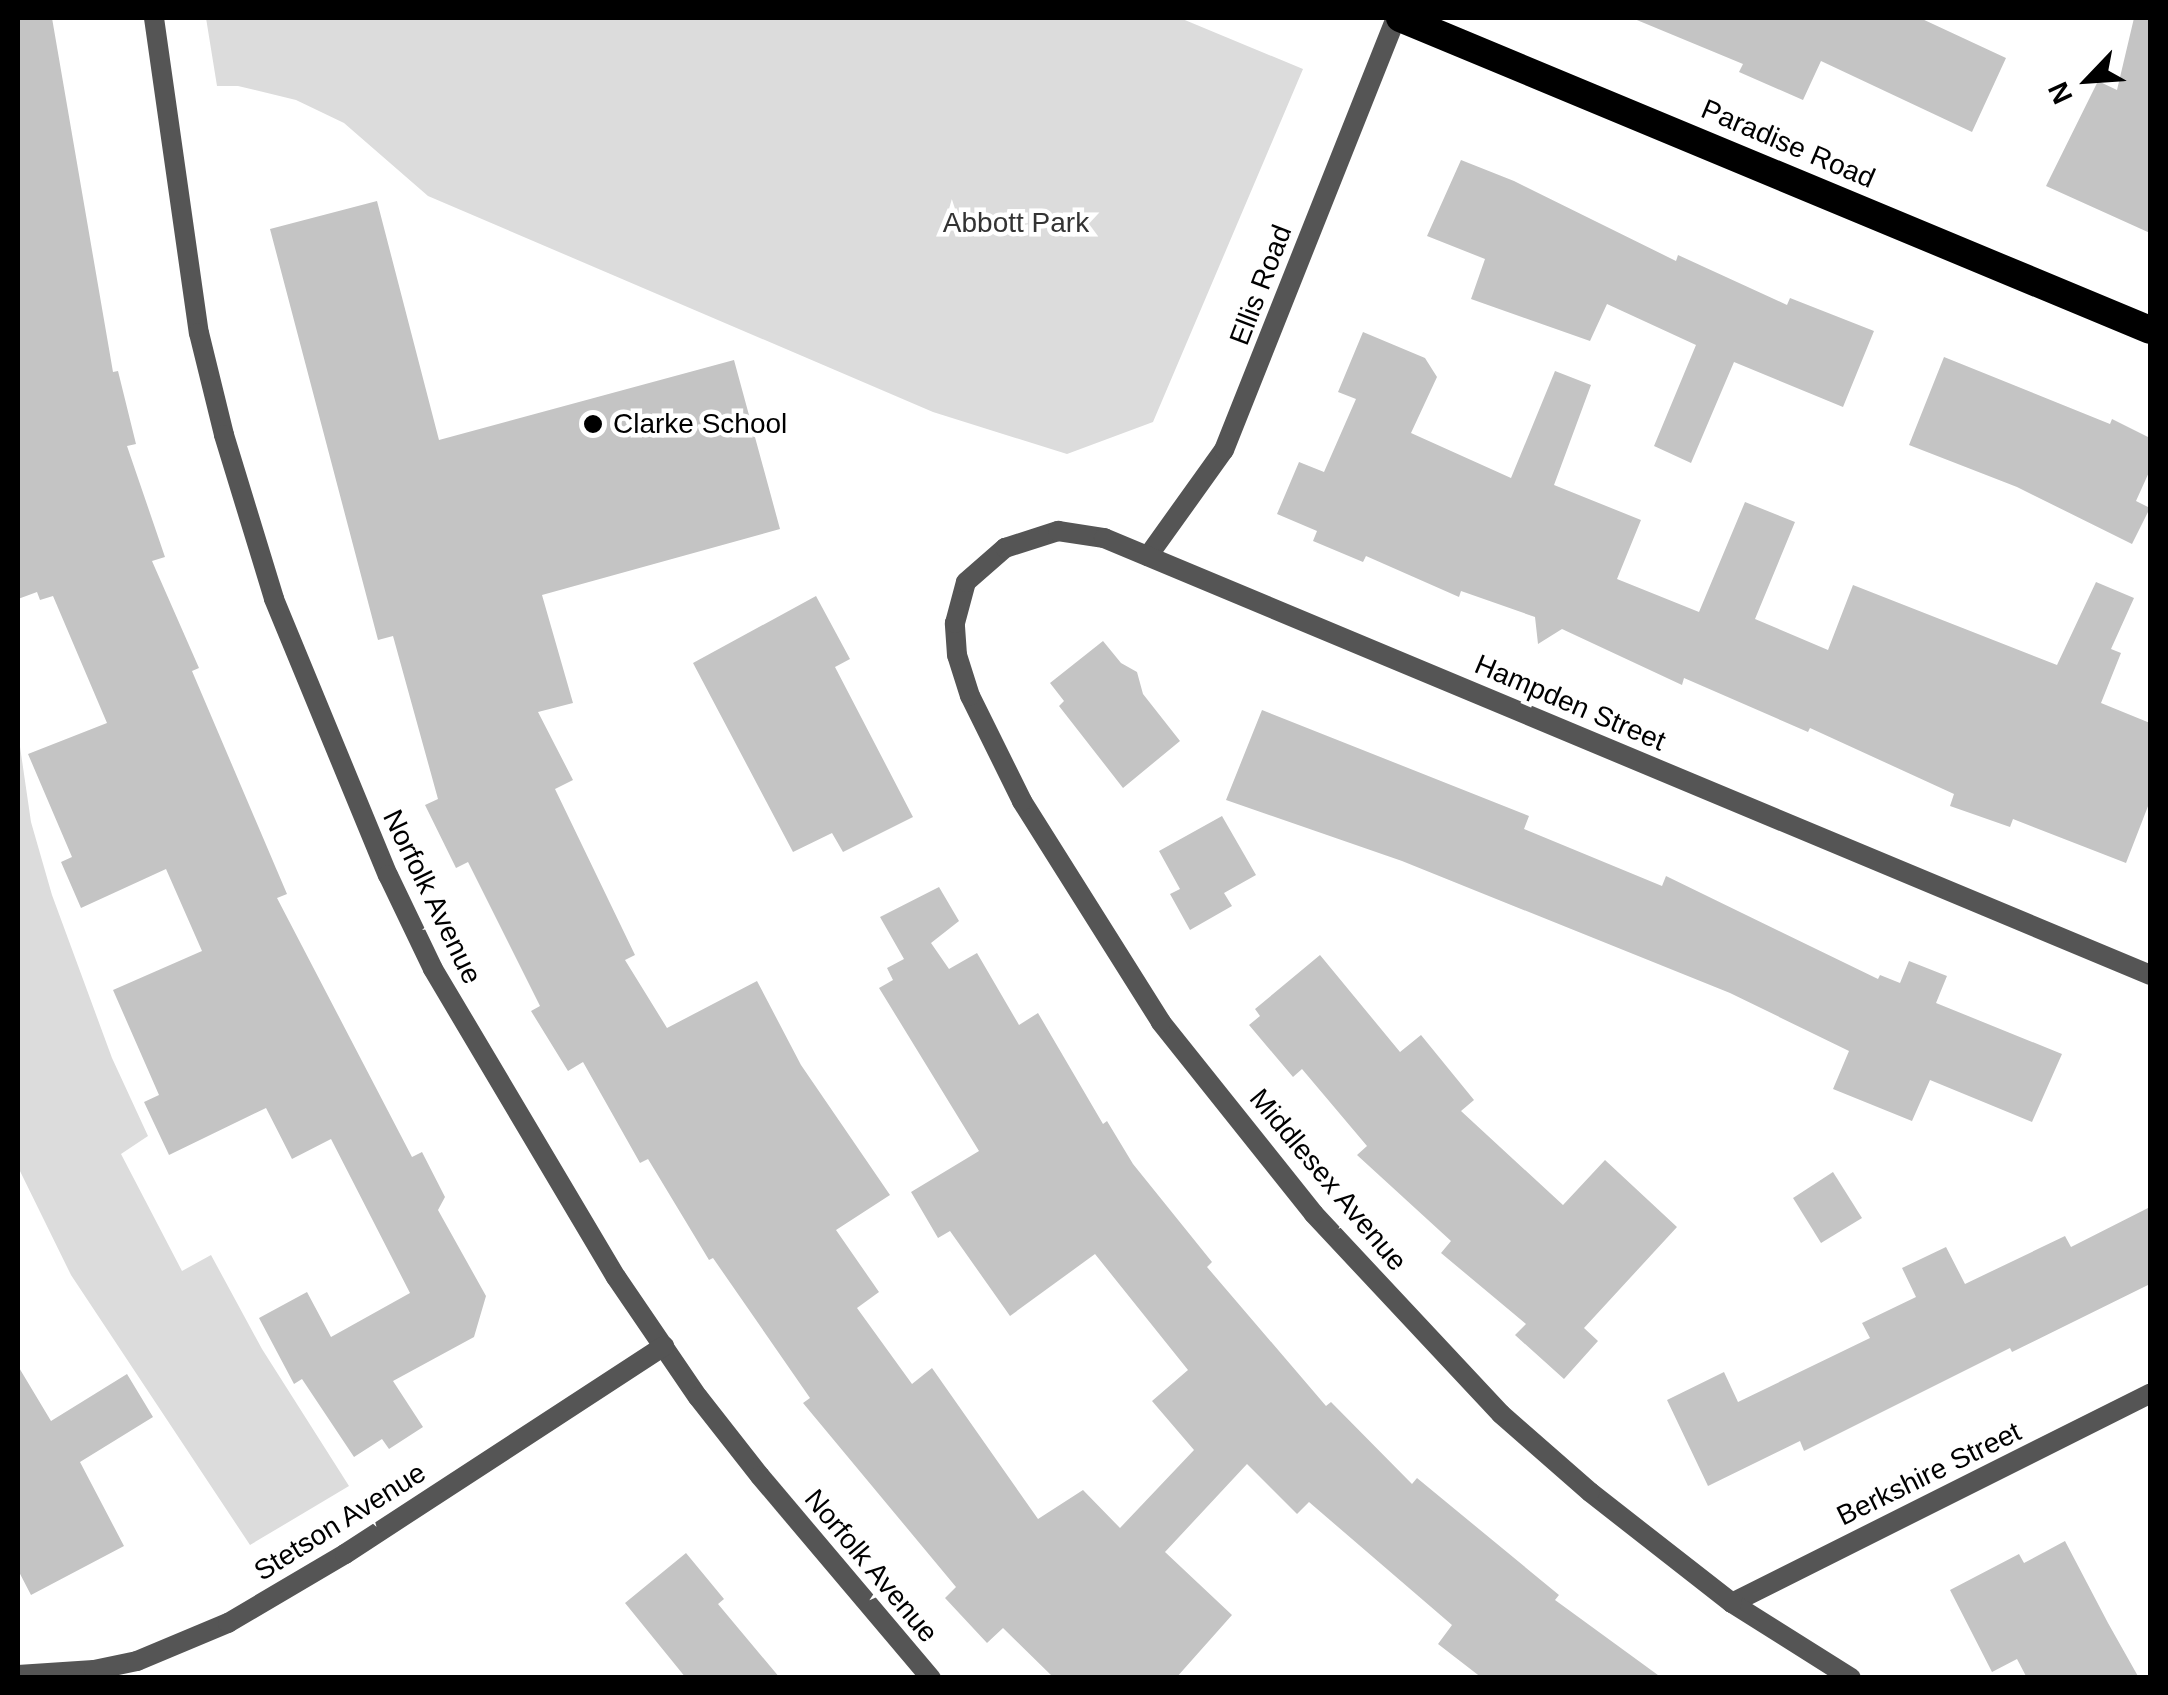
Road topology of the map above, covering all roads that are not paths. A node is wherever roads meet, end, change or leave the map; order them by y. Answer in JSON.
{"nodes":[{"id":1,"x":154,"y":18,"type":"edge"},
{"id":2,"x":1398,"y":18,"type":"edge"},
{"id":3,"x":2150,"y":330,"type":"edge"},
{"id":4,"x":1148,"y":556,"type":"junction"},
{"id":5,"x":971,"y":578,"type":"joint"},
{"id":6,"x":2150,"y":975,"type":"edge"},
{"id":7,"x":664,"y":1346,"type":"junction"},
{"id":8,"x":2150,"y":1394,"type":"edge"},
{"id":9,"x":1732,"y":1603,"type":"junction"},
{"id":10,"x":18,"y":1675,"type":"edge"},
{"id":11,"x":931,"y":1678,"type":"edge"},
{"id":12,"x":1852,"y":1678,"type":"edge"}],
"edges":[{"from":1,"to":7,"type":"street","name":"Norfolk Avenue"},
{"from":2,"to":3,"type":"highway","name":"Paradise Road"},
{"from":2,"to":4,"type":"street","name":"Ellis Road"},
{"from":4,"to":5,"type":"street","name":"Hampden Street"},
{"from":4,"to":6,"type":"street","name":"Hampden Street"},
{"from":5,"to":9,"type":"street","name":"Middlesex Avenue"},
{"from":7,"to":10,"type":"street","name":"Stetson Avenue"},
{"from":7,"to":11,"type":"street","name":"Norfolk Avenue"},
{"from":8,"to":9,"type":"street","name":"Berkshire Street"},
{"from":9,"to":12,"type":"street","name":"Middlesex Avenue"}]}
